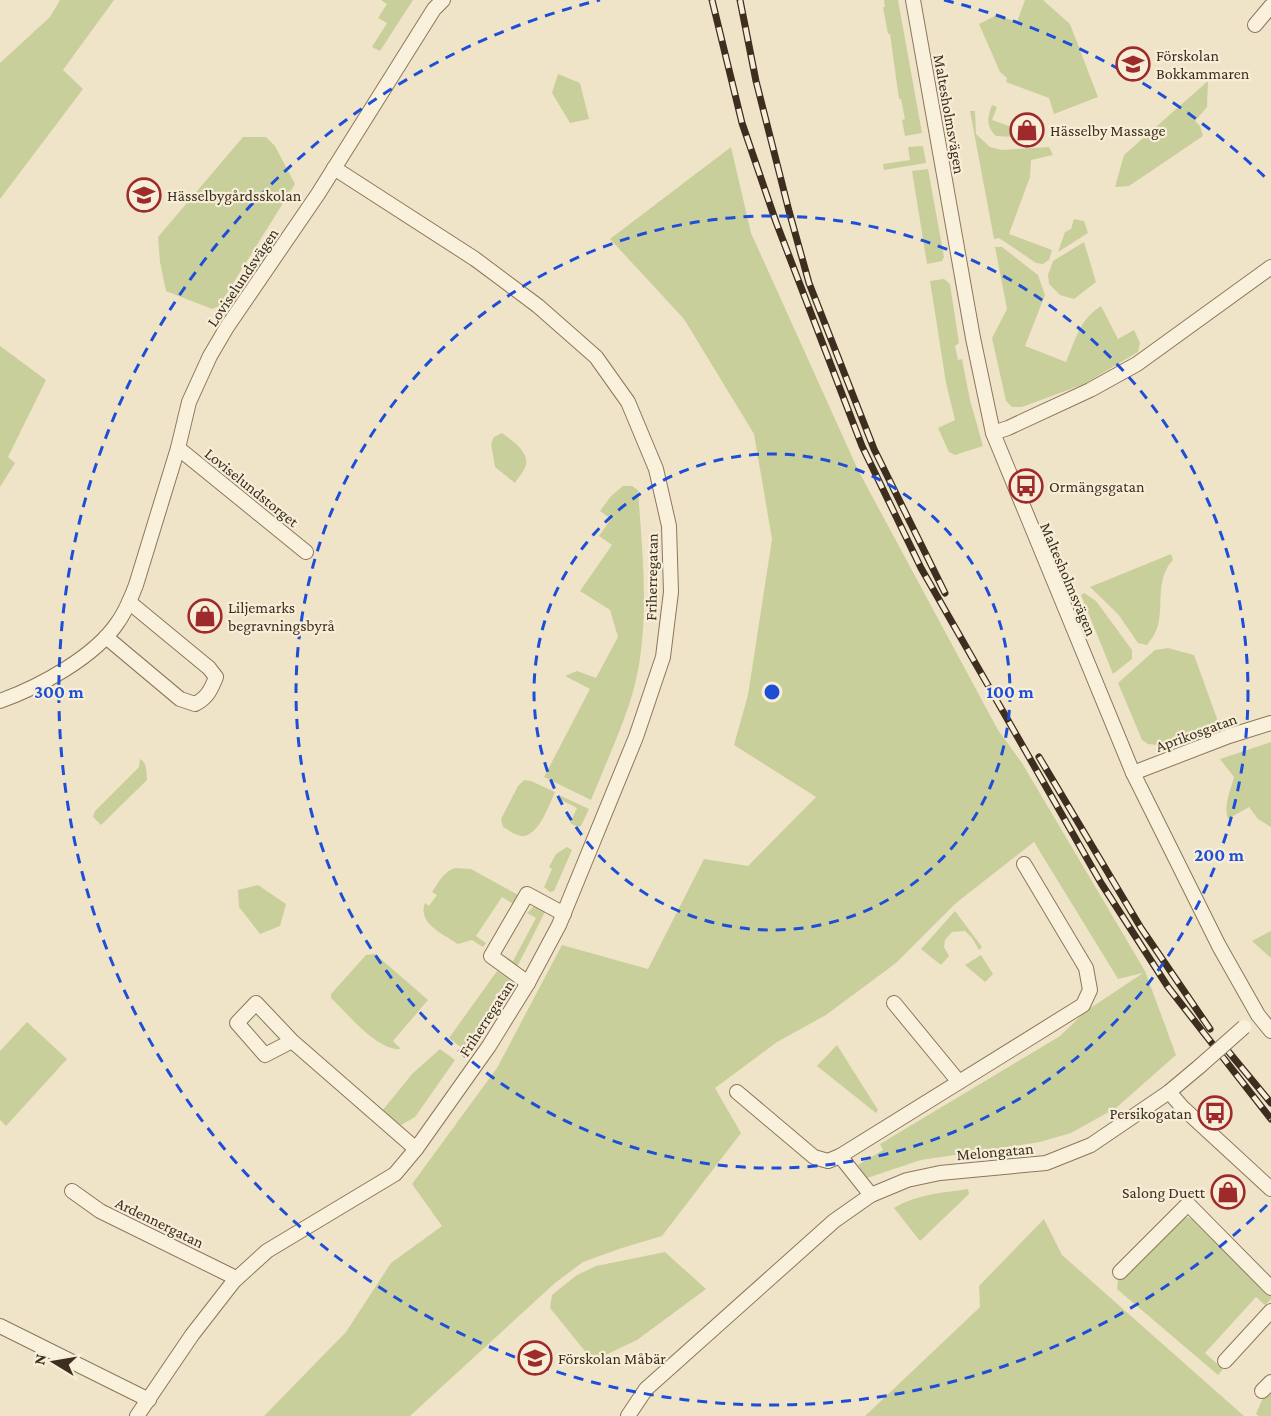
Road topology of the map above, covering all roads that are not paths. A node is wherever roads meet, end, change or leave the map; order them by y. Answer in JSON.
{"nodes":[{"id":1,"x":443,"y":0,"type":"edge"},
{"id":2,"x":914,"y":0,"type":"edge"},
{"id":3,"x":1271,"y":6,"type":"edge"},
{"id":4,"x":1255,"y":25,"type":"dead end"},
{"id":5,"x":334,"y":168,"type":"junction"},
{"id":6,"x":1271,"y":267,"type":"edge"},
{"id":7,"x":993,"y":433,"type":"junction"},
{"id":8,"x":178,"y":448,"type":"junction"},
{"id":9,"x":306,"y":552,"type":"dead end"},
{"id":10,"x":129,"y":602,"type":"junction"},
{"id":11,"x":106,"y":637,"type":"junction"},
{"id":12,"x":0,"y":701,"type":"edge"},
{"id":13,"x":1271,"y":723,"type":"edge"},
{"id":14,"x":1133,"y":773,"type":"junction"},
{"id":15,"x":1024,"y":864,"type":"dead end"},
{"id":16,"x":564,"y":914,"type":"junction"},
{"id":17,"x":528,"y":983,"type":"junction"},
{"id":18,"x":894,"y":1002,"type":"dead end"},
{"id":19,"x":1258,"y":1015,"type":"junction"},
{"id":20,"x":1271,"y":1031,"type":"edge"},
{"id":21,"x":292,"y":1041,"type":"dead end"},
{"id":22,"x":960,"y":1082,"type":"junction"},
{"id":23,"x":737,"y":1092,"type":"dead end"},
{"id":24,"x":1169,"y":1092,"type":"junction"},
{"id":25,"x":416,"y":1149,"type":"junction"},
{"id":26,"x":840,"y":1156,"type":"junction"},
{"id":27,"x":1271,"y":1189,"type":"edge"},
{"id":28,"x":72,"y":1191,"type":"dead end"},
{"id":29,"x":871,"y":1195,"type":"junction"},
{"id":30,"x":1120,"y":1272,"type":"dead end"},
{"id":31,"x":236,"y":1278,"type":"junction"},
{"id":32,"x":1271,"y":1288,"type":"edge"},
{"id":33,"x":1271,"y":1311,"type":"edge"},
{"id":34,"x":0,"y":1326,"type":"edge"},
{"id":35,"x":1225,"y":1361,"type":"dead end"},
{"id":36,"x":150,"y":1400,"type":"junction"},
{"id":37,"x":137,"y":1416,"type":"edge"},
{"id":38,"x":628,"y":1416,"type":"edge"}],
"edges":[{"from":1,"to":5,"type":"street","name":"Loviselundsvägen"},
{"from":2,"to":7,"type":"street","name":"Maltesholmsvägen"},
{"from":3,"to":4,"type":"street"},
{"from":5,"to":8,"type":"street","name":"Loviselundsvägen"},
{"from":5,"to":16,"type":"street","name":"Friherregatan"},
{"from":6,"to":7,"type":"street"},
{"from":7,"to":14,"type":"street","name":"Maltesholmsvägen"},
{"from":8,"to":9,"type":"street","name":"Loviselundstorget"},
{"from":8,"to":10,"type":"street","name":"Loviselundsvägen"},
{"from":10,"to":11,"type":"street","name":"Loviselundsvägen"},
{"from":10,"to":11,"type":"street"},
{"from":11,"to":12,"type":"street","name":"Loviselundsvägen"},
{"from":13,"to":14,"type":"street","name":"Aprikosgatan"},
{"from":14,"to":19,"type":"street","name":"Maltesholmsvägen"},
{"from":15,"to":22,"type":"street"},
{"from":16,"to":17,"type":"street","name":"Friherregatan"},
{"from":16,"to":17,"type":"street"},
{"from":17,"to":25,"type":"street","name":"Friherregatan"},
{"from":18,"to":22,"type":"street"},
{"from":19,"to":20,"type":"street","name":"Maltesholmsvägen"},
{"from":19,"to":24,"type":"street","name":"Melongatan","bridge":true},
{"from":21,"to":25,"type":"street"},
{"from":22,"to":26,"type":"street"},
{"from":23,"to":26,"type":"street"},
{"from":24,"to":27,"type":"street"},
{"from":24,"to":29,"type":"street","name":"Melongatan"},
{"from":25,"to":31,"type":"street","name":"Friherregatan"},
{"from":26,"to":29,"type":"street"},
{"from":28,"to":31,"type":"street","name":"Ardennergatan"},
{"from":29,"to":38,"type":"street","name":"Melongatan"},
{"from":30,"to":32,"type":"street"},
{"from":31,"to":36,"type":"street","name":"Friherregatan"},
{"from":33,"to":35,"type":"street"},
{"from":34,"to":36,"type":"street"},
{"from":36,"to":37,"type":"street","name":"Friherregatan"}]}
